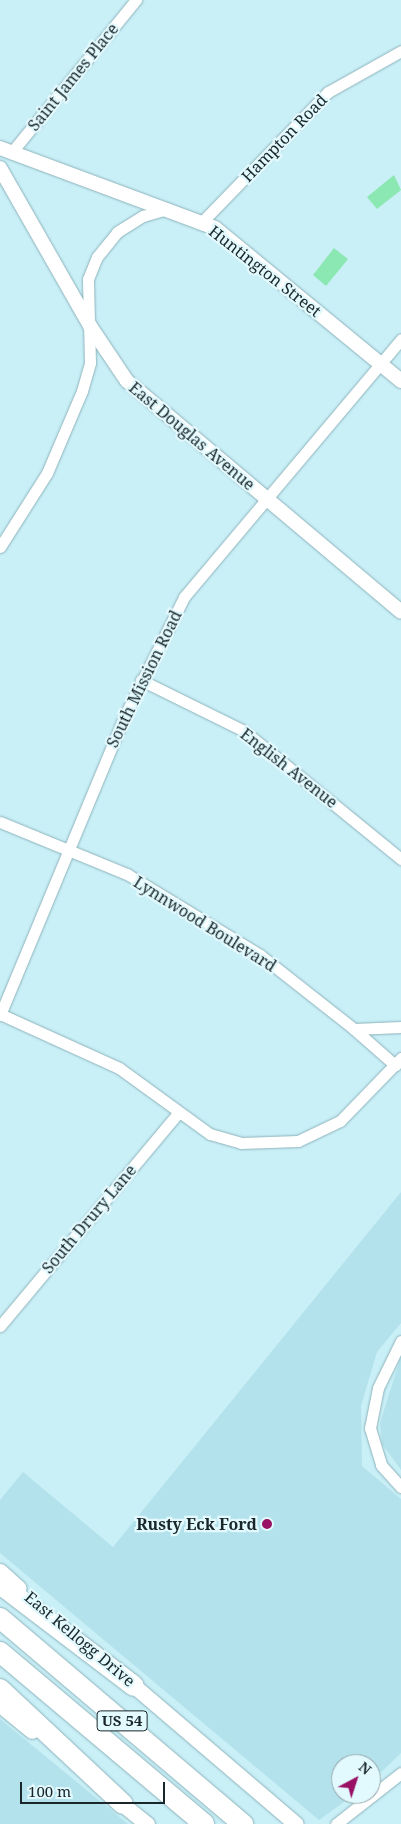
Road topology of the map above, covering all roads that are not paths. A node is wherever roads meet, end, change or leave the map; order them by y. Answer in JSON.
{"nodes":[{"id":1,"x":136,"y":0,"type":"edge"},
{"id":2,"x":401,"y":51,"type":"edge"},
{"id":3,"x":6,"y":151,"type":"edge"},
{"id":4,"x":0,"y":168,"type":"edge"},
{"id":5,"x":169,"y":208,"type":"junction"},
{"id":6,"x":202,"y":222,"type":"junction"},
{"id":7,"x":90,"y":326,"type":"junction"},
{"id":8,"x":401,"y":339,"type":"edge"},
{"id":9,"x":378,"y":362,"type":"junction"},
{"id":10,"x":401,"y":381,"type":"edge"},
{"id":11,"x":265,"y":498,"type":"junction"},
{"id":12,"x":0,"y":547,"type":"edge"},
{"id":13,"x":401,"y":612,"type":"edge"},
{"id":14,"x":141,"y":680,"type":"junction"},
{"id":15,"x":0,"y":822,"type":"edge"},
{"id":16,"x":0,"y":828,"type":"edge"},
{"id":17,"x":14,"y":832,"type":"junction"},
{"id":18,"x":69,"y":848,"type":"junction"},
{"id":19,"x":401,"y":859,"type":"edge"},
{"id":20,"x":0,"y":1014,"type":"edge"},
{"id":21,"x":401,"y":1027,"type":"edge"},
{"id":22,"x":354,"y":1030,"type":"junction"},
{"id":23,"x":398,"y":1061,"type":"edge"},
{"id":24,"x":178,"y":1112,"type":"junction"},
{"id":25,"x":0,"y":1326,"type":"edge"},
{"id":26,"x":401,"y":1341,"type":"edge"},
{"id":27,"x":398,"y":1484,"type":"edge"},
{"id":28,"x":0,"y":1571,"type":"edge"},
{"id":29,"x":0,"y":1584,"type":"edge"},
{"id":30,"x":0,"y":1618,"type":"edge"},
{"id":31,"x":0,"y":1652,"type":"edge"},
{"id":32,"x":134,"y":1686,"type":"junction"},
{"id":33,"x":0,"y":1690,"type":"edge"},
{"id":34,"x":0,"y":1705,"type":"edge"},
{"id":35,"x":401,"y":1773,"type":"edge"},
{"id":36,"x":123,"y":1804,"type":"junction"},
{"id":37,"x":147,"y":1824,"type":"edge"},
{"id":38,"x":204,"y":1824,"type":"edge"},
{"id":39,"x":243,"y":1824,"type":"edge"},
{"id":40,"x":296,"y":1824,"type":"edge"},
{"id":41,"x":336,"y":1824,"type":"edge"}],
"edges":[{"from":1,"to":3,"type":"street","name":"Saint James Place"},
{"from":2,"to":6,"type":"street","name":"Hampton Road"},
{"from":3,"to":5,"type":"street","name":"Huntington Street"},
{"from":4,"to":7,"type":"street","name":"East Douglas Avenue"},
{"from":5,"to":6,"type":"street","name":"Huntington Street"},
{"from":5,"to":7,"type":"street"},
{"from":6,"to":9,"type":"street","name":"Huntington Street"},
{"from":7,"to":11,"type":"street","name":"East Douglas Avenue"},
{"from":7,"to":12,"type":"street"},
{"from":8,"to":9,"type":"street","name":"South Mission Road"},
{"from":9,"to":10,"type":"street","name":"Huntington Street"},
{"from":9,"to":11,"type":"street","name":"South Mission Road"},
{"from":11,"to":13,"type":"street","name":"East Douglas Avenue"},
{"from":11,"to":14,"type":"street","name":"South Mission Road"},
{"from":14,"to":18,"type":"street","name":"South Mission Road"},
{"from":14,"to":19,"type":"street","name":"English Avenue"},
{"from":15,"to":17,"type":"street","name":"Lynnwood Boulevard"},
{"from":16,"to":17,"type":"street"},
{"from":17,"to":18,"type":"street","name":"Lynnwood Boulevard"},
{"from":18,"to":20,"type":"street","name":"South Mission Road"},
{"from":18,"to":22,"type":"street","name":"Lynnwood Boulevard"},
{"from":20,"to":24,"type":"street"},
{"from":21,"to":22,"type":"street"},
{"from":22,"to":23,"type":"street","name":"Lynnwood Boulevard"},
{"from":23,"to":24,"type":"street"},
{"from":24,"to":25,"type":"street","name":"South Drury Lane"},
{"from":26,"to":27,"type":"street"},
{"from":28,"to":32,"type":"main road","name":"East Kellogg Drive"},
{"from":29,"to":32,"type":"highway"},
{"from":30,"to":39,"type":"highway","number":"US 54"},
{"from":31,"to":38,"type":"highway","number":"US 54"},
{"from":32,"to":40,"type":"main road","name":"East Kellogg Drive"},
{"from":33,"to":36,"type":"highway"},
{"from":34,"to":36,"type":"main road"},
{"from":35,"to":41,"type":"street"},
{"from":36,"to":37,"type":"main road"}]}
